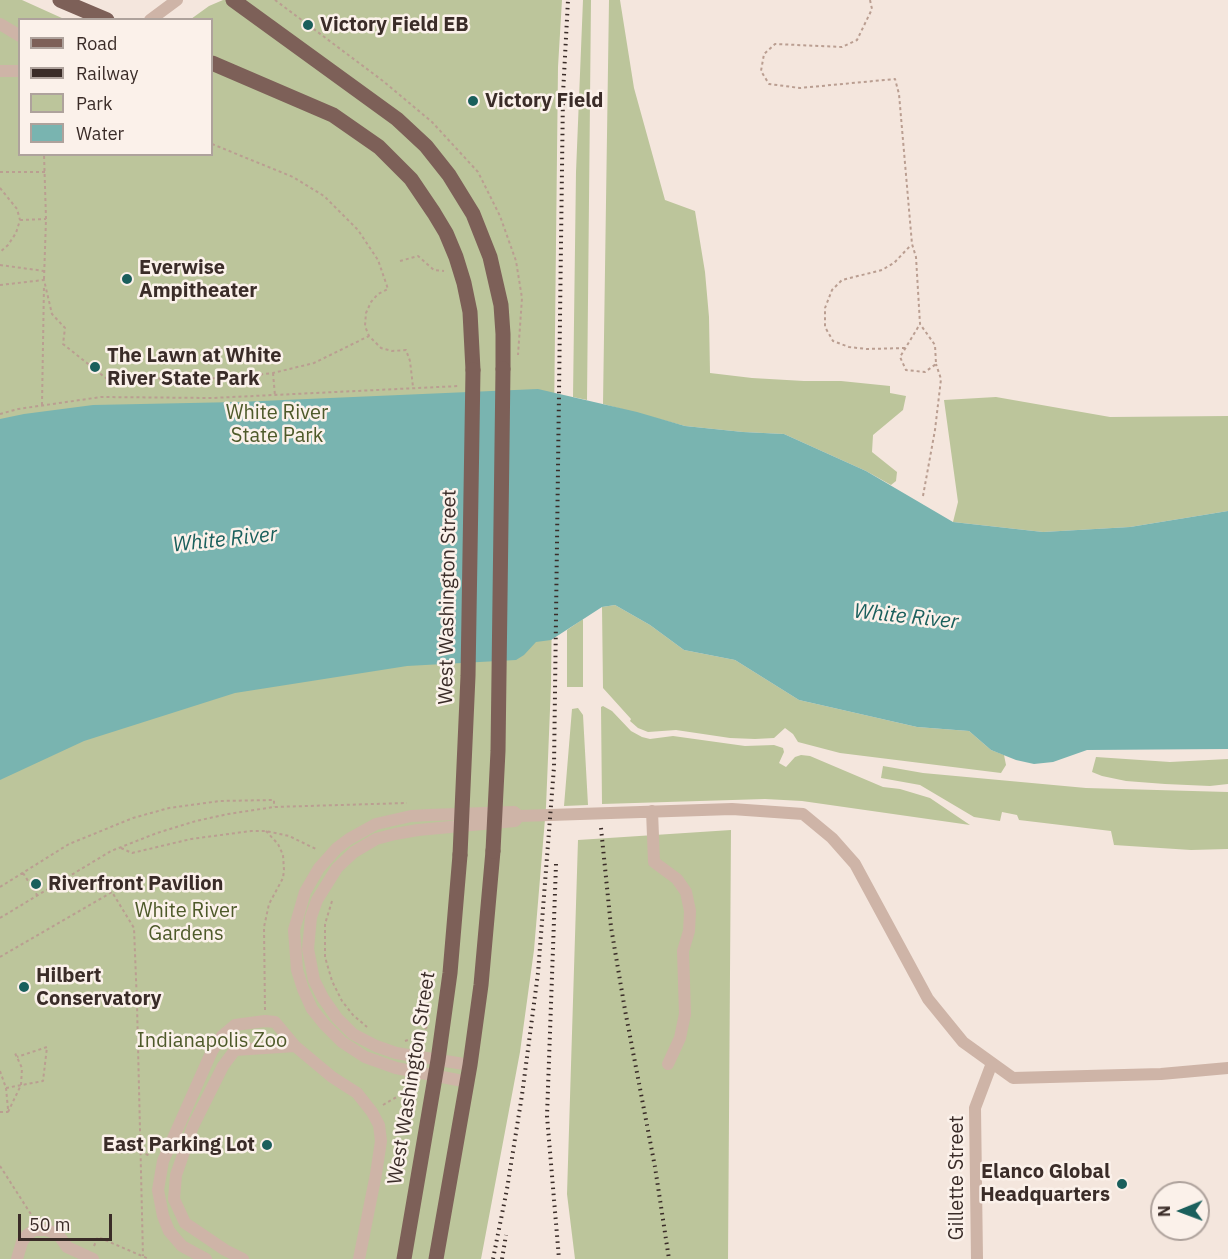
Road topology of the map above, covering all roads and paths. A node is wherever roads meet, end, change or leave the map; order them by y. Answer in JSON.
{"nodes":[{"id":1,"x":60,"y":0,"type":"edge"},
{"id":2,"x":177,"y":0,"type":"edge"},
{"id":3,"x":233,"y":0,"type":"edge"},
{"id":4,"x":870,"y":0,"type":"edge"},
{"id":5,"x":102,"y":18,"type":"edge"},
{"id":6,"x":153,"y":18,"type":"edge"},
{"id":7,"x":0,"y":24,"type":"edge"},
{"id":8,"x":18,"y":35,"type":"edge"},
{"id":9,"x":213,"y":63,"type":"edge"},
{"id":10,"x":0,"y":71,"type":"edge"},
{"id":11,"x":18,"y":71,"type":"edge"},
{"id":12,"x":213,"y":144,"type":"edge"},
{"id":13,"x":44,"y":156,"type":"edge"},
{"id":14,"x":0,"y":172,"type":"edge"},
{"id":15,"x":45,"y":172,"type":"junction"},
{"id":16,"x":0,"y":188,"type":"edge"},
{"id":17,"x":46,"y":219,"type":"junction"},
{"id":18,"x":20,"y":220,"type":"junction"},
{"id":19,"x":912,"y":244,"type":"junction"},
{"id":20,"x":0,"y":252,"type":"edge"},
{"id":21,"x":400,"y":261,"type":"dead end"},
{"id":22,"x":0,"y":265,"type":"edge"},
{"id":23,"x":44,"y":271,"type":"junction"},
{"id":24,"x":444,"y":272,"type":"dead end"},
{"id":25,"x":44,"y":280,"type":"junction"},
{"id":26,"x":0,"y":285,"type":"edge"},
{"id":27,"x":920,"y":324,"type":"junction"},
{"id":28,"x":369,"y":336,"type":"junction"},
{"id":29,"x":905,"y":348,"type":"junction"},
{"id":30,"x":936,"y":364,"type":"junction"},
{"id":31,"x":273,"y":373,"type":"junction"},
{"id":32,"x":459,"y":386,"type":"dead end"},
{"id":33,"x":413,"y":388,"type":"junction"},
{"id":34,"x":275,"y":396,"type":"junction"},
{"id":35,"x":42,"y":405,"type":"junction"},
{"id":36,"x":0,"y":414,"type":"edge"},
{"id":37,"x":923,"y":496,"type":"dead end"},
{"id":38,"x":417,"y":803,"type":"dead end"},
{"id":39,"x":274,"y":807,"type":"junction"},
{"id":40,"x":652,"y":811,"type":"junction"},
{"id":41,"x":519,"y":816,"type":"junction"},
{"id":42,"x":266,"y":831,"type":"dead end"},
{"id":43,"x":23,"y":873,"type":"junction"},
{"id":44,"x":0,"y":887,"type":"edge"},
{"id":45,"x":37,"y":895,"type":"junction"},
{"id":46,"x":0,"y":918,"type":"edge"},
{"id":47,"x":0,"y":957,"type":"edge"},
{"id":48,"x":265,"y":1021,"type":"junction"},
{"id":49,"x":295,"y":1046,"type":"junction"},
{"id":50,"x":14,"y":1051,"type":"dead end"},
{"id":51,"x":17,"y":1057,"type":"junction"},
{"id":52,"x":438,"y":1060,"type":"junction"},
{"id":53,"x":992,"y":1063,"type":"junction"},
{"id":54,"x":668,"y":1064,"type":"dead end"},
{"id":55,"x":470,"y":1065,"type":"junction"},
{"id":56,"x":1228,"y":1068,"type":"edge"},
{"id":57,"x":0,"y":1071,"type":"edge"},
{"id":58,"x":436,"y":1076,"type":"junction"},
{"id":59,"x":468,"y":1082,"type":"junction"},
{"id":60,"x":21,"y":1085,"type":"junction"},
{"id":61,"x":6,"y":1088,"type":"junction"},
{"id":62,"x":412,"y":1088,"type":"dead end"},
{"id":63,"x":378,"y":1108,"type":"dead end"},
{"id":64,"x":0,"y":1112,"type":"edge"},
{"id":65,"x":8,"y":1112,"type":"junction"},
{"id":66,"x":0,"y":1166,"type":"edge"},
{"id":67,"x":35,"y":1220,"type":"dead end"},
{"id":68,"x":143,"y":1256,"type":"dead end"},
{"id":69,"x":17,"y":1259,"type":"edge"},
{"id":70,"x":93,"y":1259,"type":"edge"},
{"id":71,"x":206,"y":1259,"type":"edge"},
{"id":72,"x":243,"y":1259,"type":"edge"},
{"id":73,"x":359,"y":1259,"type":"edge"},
{"id":74,"x":404,"y":1259,"type":"edge"},
{"id":75,"x":436,"y":1259,"type":"edge"},
{"id":76,"x":977,"y":1259,"type":"edge"}],
"edges":[{"from":1,"to":5,"type":"main road"},
{"from":2,"to":6,"type":"street"},
{"from":3,"to":55,"type":"main road","bridge":true},
{"from":4,"to":19,"type":"path"},
{"from":7,"to":8,"type":"street"},
{"from":9,"to":52,"type":"main road","name":"West Washington Street","bridge":true},
{"from":10,"to":11,"type":"street"},
{"from":12,"to":28,"type":"path"},
{"from":13,"to":15,"type":"path"},
{"from":14,"to":15,"type":"path"},
{"from":15,"to":17,"type":"path"},
{"from":16,"to":18,"type":"path"},
{"from":17,"to":18,"type":"path"},
{"from":17,"to":23,"type":"path"},
{"from":18,"to":20,"type":"path"},
{"from":19,"to":27,"type":"path"},
{"from":19,"to":29,"type":"path"},
{"from":21,"to":24,"type":"path"},
{"from":22,"to":23,"type":"path"},
{"from":23,"to":25,"type":"path"},
{"from":25,"to":26,"type":"path"},
{"from":25,"to":31,"type":"path"},
{"from":25,"to":35,"type":"path"},
{"from":27,"to":29,"type":"path"},
{"from":27,"to":30,"type":"path"},
{"from":28,"to":31,"type":"path"},
{"from":28,"to":33,"type":"path"},
{"from":29,"to":30,"type":"path"},
{"from":30,"to":37,"type":"path"},
{"from":31,"to":34,"type":"path"},
{"from":32,"to":33,"type":"path"},
{"from":33,"to":34,"type":"path"},
{"from":34,"to":35,"type":"path"},
{"from":35,"to":36,"type":"path"},
{"from":38,"to":39,"type":"path"},
{"from":39,"to":43,"type":"path"},
{"from":39,"to":45,"type":"path"},
{"from":40,"to":41,"type":"street"},
{"from":40,"to":53,"type":"street"},
{"from":40,"to":54,"type":"street"},
{"from":41,"to":52,"type":"street"},
{"from":41,"to":58,"type":"street"},
{"from":42,"to":48,"type":"path"},
{"from":43,"to":44,"type":"path"},
{"from":43,"to":45,"type":"path"},
{"from":45,"to":46,"type":"path"},
{"from":47,"to":68,"type":"path"},
{"from":48,"to":49,"type":"street"},
{"from":48,"to":71,"type":"street"},
{"from":49,"to":72,"type":"street"},
{"from":49,"to":73,"type":"street"},
{"from":50,"to":51,"type":"path"},
{"from":51,"to":60,"type":"path"},
{"from":51,"to":60,"type":"path"},
{"from":52,"to":55,"type":"street"},
{"from":52,"to":58,"type":"main road","name":"West Washington Street"},
{"from":53,"to":56,"type":"street"},
{"from":53,"to":76,"type":"street","name":"Gillette Street"},
{"from":55,"to":59,"type":"main road"},
{"from":57,"to":61,"type":"path"},
{"from":58,"to":59,"type":"street"},
{"from":58,"to":74,"type":"main road","name":"West Washington Street"},
{"from":59,"to":75,"type":"main road"},
{"from":60,"to":61,"type":"path"},
{"from":60,"to":65,"type":"path"},
{"from":61,"to":65,"type":"path"},
{"from":62,"to":63,"type":"path"},
{"from":64,"to":65,"type":"path"},
{"from":66,"to":67,"type":"path"},
{"from":69,"to":70,"type":"street"}]}
